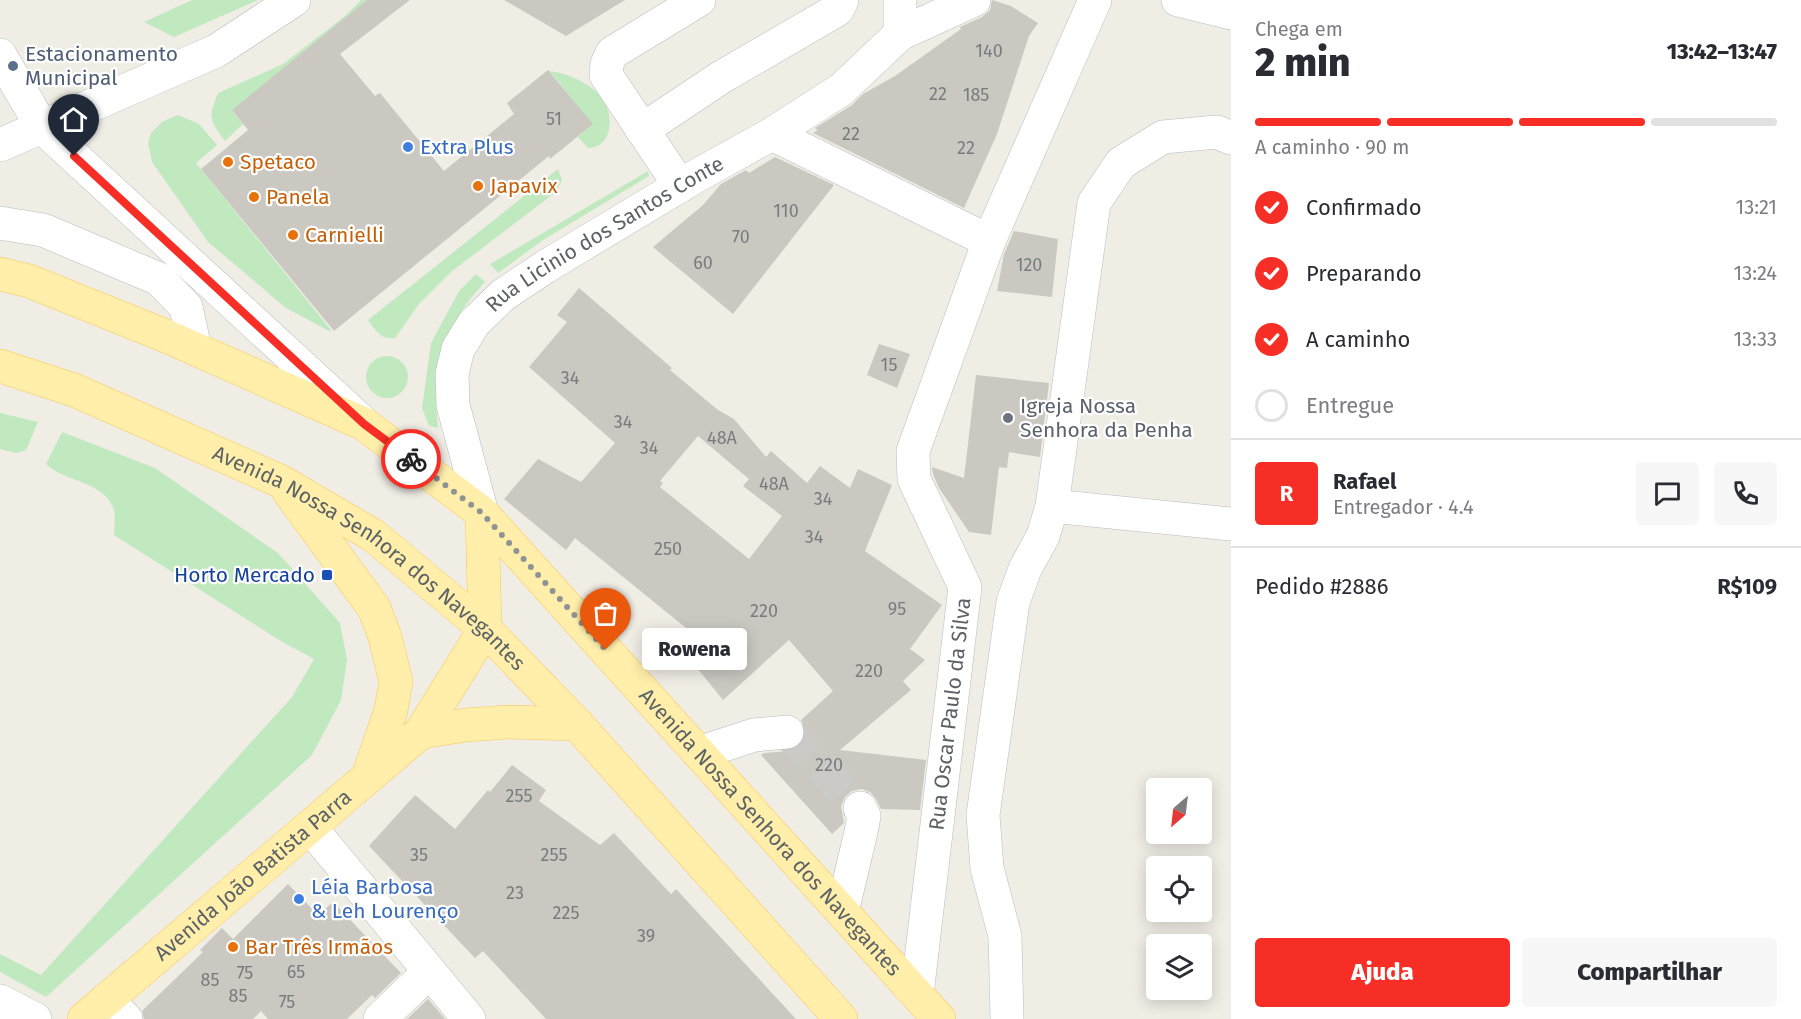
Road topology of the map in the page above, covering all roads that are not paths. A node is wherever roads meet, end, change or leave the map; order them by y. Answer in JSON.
{"nodes":[{"id":1,"x":294,"y":0,"type":"edge"},
{"id":2,"x":699,"y":0,"type":"edge"},
{"id":3,"x":842,"y":0,"type":"edge"},
{"id":4,"x":900,"y":0,"type":"edge"},
{"id":5,"x":974,"y":0,"type":"edge"},
{"id":6,"x":1095,"y":0,"type":"edge"},
{"id":7,"x":1178,"y":0,"type":"edge"},
{"id":8,"x":1231,"y":13,"type":"edge"},
{"id":9,"x":900,"y":34,"type":"junction"},
{"id":10,"x":0,"y":55,"type":"edge"},
{"id":11,"x":42,"y":127,"type":"junction"},
{"id":12,"x":642,"y":130,"type":"junction"},
{"id":13,"x":772,"y":134,"type":"junction"},
{"id":14,"x":1231,"y":138,"type":"edge"},
{"id":15,"x":0,"y":145,"type":"edge"},
{"id":16,"x":680,"y":186,"type":"junction"},
{"id":17,"x":0,"y":223,"type":"edge"},
{"id":18,"x":989,"y":241,"type":"junction"},
{"id":19,"x":0,"y":274,"type":"edge"},
{"id":20,"x":195,"y":349,"type":"junction"},
{"id":21,"x":0,"y":366,"type":"edge"},
{"id":22,"x":364,"y":424,"type":"junction"},
{"id":23,"x":280,"y":481,"type":"junction"},
{"id":24,"x":1052,"y":506,"type":"junction"},
{"id":25,"x":482,"y":513,"type":"junction"},
{"id":26,"x":1231,"y":524,"type":"edge"},
{"id":27,"x":485,"y":629,"type":"junction"},
{"id":28,"x":577,"y":724,"type":"junction"},
{"id":29,"x":421,"y":732,"type":"junction"},
{"id":30,"x":787,"y":732,"type":"dead end"},
{"id":31,"x":699,"y":753,"type":"junction"},
{"id":32,"x":367,"y":778,"type":"junction"},
{"id":33,"x":860,"y":808,"type":"tunnel mouth"},
{"id":34,"x":310,"y":827,"type":"junction"},
{"id":35,"x":842,"y":912,"type":"junction"},
{"id":36,"x":429,"y":972,"type":"junction"},
{"id":37,"x":917,"y":994,"type":"junction"},
{"id":38,"x":0,"y":1002,"type":"edge"},
{"id":39,"x":106,"y":1012,"type":"edge"},
{"id":40,"x":35,"y":1019,"type":"edge"},
{"id":41,"x":380,"y":1019,"type":"edge"},
{"id":42,"x":469,"y":1019,"type":"edge"},
{"id":43,"x":841,"y":1019,"type":"edge"},
{"id":44,"x":939,"y":1019,"type":"edge"},
{"id":45,"x":1007,"y":1019,"type":"edge"}],
"edges":[{"from":1,"to":11,"type":"street"},
{"from":2,"to":12,"type":"street"},
{"from":3,"to":12,"type":"street"},
{"from":4,"to":9,"type":"street"},
{"from":5,"to":9,"type":"street","name":"Rua Licinio dos Santos Conte"},
{"from":6,"to":18,"type":"street","name":"Rua Oscar Paulo da Silva"},
{"from":7,"to":8,"type":"street"},
{"from":9,"to":13,"type":"street","name":"Rua Licinio dos Santos Conte"},
{"from":10,"to":11,"type":"street"},
{"from":11,"to":15,"type":"street"},
{"from":11,"to":22,"type":"street"},
{"from":12,"to":16,"type":"street"},
{"from":13,"to":16,"type":"street","name":"Rua Licinio dos Santos Conte"},
{"from":13,"to":18,"type":"street"},
{"from":14,"to":24,"type":"street"},
{"from":16,"to":25,"type":"street","name":"Rua Licinio dos Santos Conte"},
{"from":17,"to":20,"type":"street"},
{"from":18,"to":37,"type":"street","name":"Rua Oscar Paulo da Silva"},
{"from":19,"to":20,"type":"main road","name":"Avenida Nossa Senhora dos Navegantes"},
{"from":20,"to":22,"type":"main road","name":"Avenida Nossa Senhora dos Navegantes"},
{"from":21,"to":23,"type":"main road","name":"Avenida Nossa Senhora dos Navegantes"},
{"from":22,"to":25,"type":"main road","name":"Avenida Nossa Senhora dos Navegantes"},
{"from":23,"to":27,"type":"main road","name":"Avenida Nossa Senhora dos Navegantes"},
{"from":23,"to":32,"type":"main road"},
{"from":24,"to":26,"type":"street"},
{"from":24,"to":45,"type":"street"},
{"from":25,"to":27,"type":"main road"},
{"from":25,"to":31,"type":"main road","name":"Avenida Nossa Senhora dos Navegantes"},
{"from":27,"to":28,"type":"main road","name":"Avenida Nossa Senhora dos Navegantes"},
{"from":27,"to":29,"type":"main road","name":"Avenida João Batista Parra"},
{"from":28,"to":29,"type":"main road"},
{"from":28,"to":43,"type":"main road","name":"Avenida Nossa Senhora dos Navegantes"},
{"from":29,"to":32,"type":"main road","name":"Avenida João Batista Parra"},
{"from":30,"to":31,"type":"street"},
{"from":31,"to":35,"type":"main road","name":"Avenida Nossa Senhora dos Navegantes"},
{"from":32,"to":34,"type":"main road","name":"Avenida João Batista Parra"},
{"from":33,"to":35,"type":"street"},
{"from":34,"to":36,"type":"street"},
{"from":34,"to":39,"type":"main road","name":"Avenida João Batista Parra"},
{"from":35,"to":37,"type":"main road","name":"Avenida Nossa Senhora dos Navegantes"},
{"from":36,"to":41,"type":"street"},
{"from":36,"to":42,"type":"street"},
{"from":37,"to":44,"type":"main road","name":"Avenida Nossa Senhora dos Navegantes"},
{"from":38,"to":40,"type":"street"}]}
